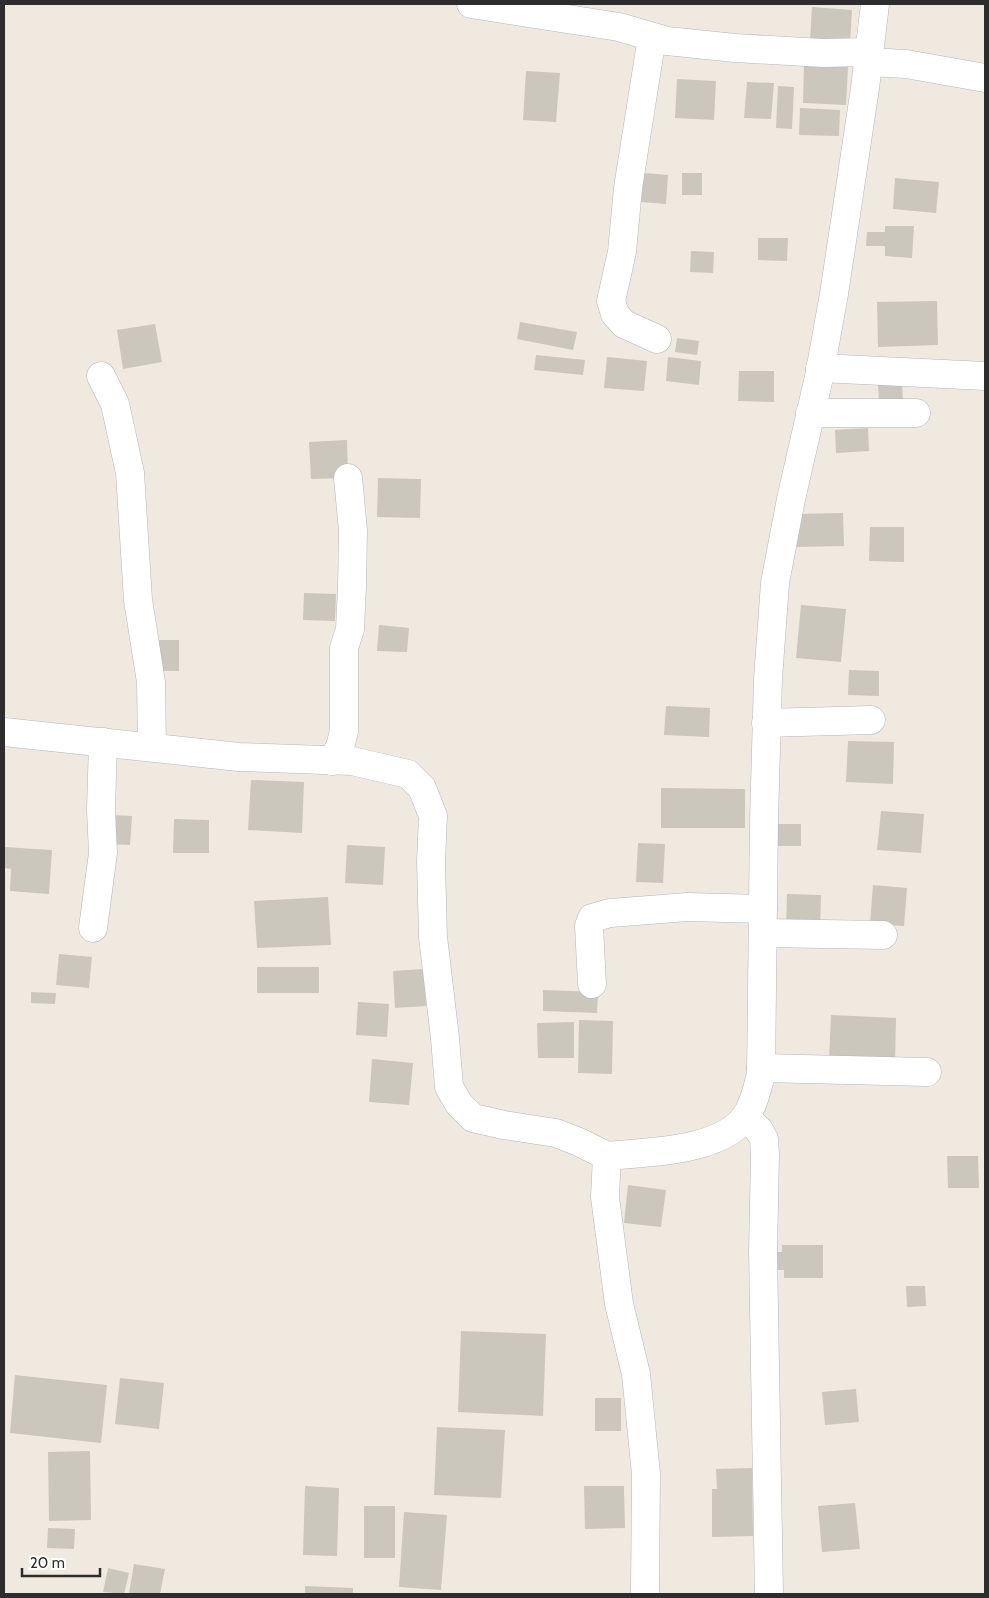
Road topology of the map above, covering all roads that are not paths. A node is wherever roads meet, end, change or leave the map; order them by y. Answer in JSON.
{"nodes":[{"id":1,"x":471,"y":4,"type":"edge"},
{"id":2,"x":875,"y":4,"type":"edge"},
{"id":3,"x":652,"y":37,"type":"junction"},
{"id":4,"x":869,"y":57,"type":"junction"},
{"id":5,"x":985,"y":78,"type":"edge"},
{"id":6,"x":657,"y":339,"type":"dead end"},
{"id":7,"x":820,"y":368,"type":"junction"},
{"id":8,"x":101,"y":376,"type":"dead end"},
{"id":9,"x":985,"y":376,"type":"edge"},
{"id":10,"x":810,"y":413,"type":"junction"},
{"id":11,"x":916,"y":413,"type":"dead end"},
{"id":12,"x":348,"y":478,"type":"dead end"},
{"id":13,"x":871,"y":720,"type":"dead end"},
{"id":14,"x":766,"y":723,"type":"junction"},
{"id":15,"x":4,"y":732,"type":"edge"},
{"id":16,"x":103,"y":742,"type":"junction"},
{"id":17,"x":152,"y":747,"type":"junction"},
{"id":18,"x":332,"y":760,"type":"junction"},
{"id":19,"x":763,"y":921,"type":"junction"},
{"id":20,"x":93,"y":928,"type":"dead end"},
{"id":21,"x":883,"y":935,"type":"dead end"},
{"id":22,"x":592,"y":984,"type":"dead end"},
{"id":23,"x":761,"y":1068,"type":"junction"},
{"id":24,"x":927,"y":1072,"type":"dead end"},
{"id":25,"x":745,"y":1117,"type":"junction"},
{"id":26,"x":607,"y":1156,"type":"junction"},
{"id":27,"x":645,"y":1594,"type":"edge"},
{"id":28,"x":769,"y":1594,"type":"edge"}],
"edges":[{"from":1,"to":3,"type":"street"},
{"from":2,"to":4,"type":"street"},
{"from":3,"to":4,"type":"street"},
{"from":3,"to":6,"type":"street"},
{"from":4,"to":5,"type":"street"},
{"from":4,"to":7,"type":"street"},
{"from":7,"to":9,"type":"street"},
{"from":7,"to":10,"type":"street"},
{"from":8,"to":17,"type":"street"},
{"from":10,"to":11,"type":"street"},
{"from":10,"to":14,"type":"street"},
{"from":12,"to":18,"type":"street"},
{"from":13,"to":14,"type":"street"},
{"from":14,"to":19,"type":"street"},
{"from":15,"to":16,"type":"street"},
{"from":16,"to":17,"type":"street"},
{"from":16,"to":20,"type":"street"},
{"from":17,"to":18,"type":"street"},
{"from":18,"to":26,"type":"street"},
{"from":19,"to":21,"type":"street"},
{"from":19,"to":22,"type":"street"},
{"from":19,"to":23,"type":"street"},
{"from":23,"to":24,"type":"street"},
{"from":23,"to":25,"type":"street"},
{"from":25,"to":26,"type":"street"},
{"from":25,"to":28,"type":"street"},
{"from":26,"to":27,"type":"street"}]}
